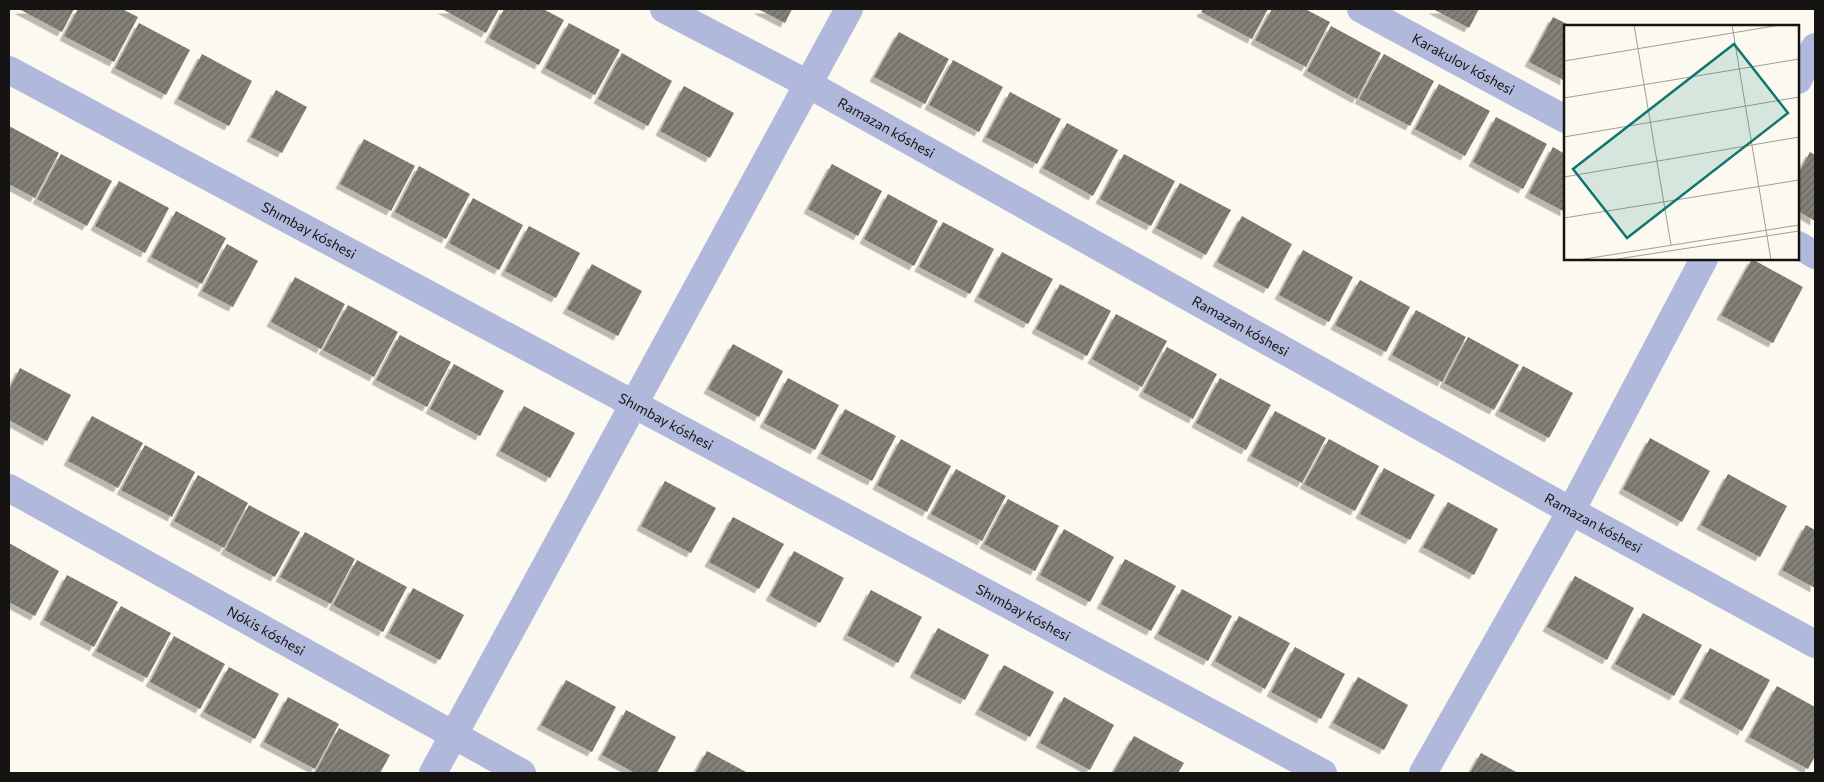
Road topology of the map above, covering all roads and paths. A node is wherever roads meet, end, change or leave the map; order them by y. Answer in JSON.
{"nodes":[{"id":1,"x":664,"y":9,"type":"edge"},
{"id":2,"x":849,"y":9,"type":"edge"},
{"id":3,"x":1361,"y":9,"type":"edge"},
{"id":4,"x":1815,"y":47,"type":"edge"},
{"id":5,"x":9,"y":70,"type":"edge"},
{"id":6,"x":1799,"y":78,"type":"edge"},
{"id":7,"x":808,"y":84,"type":"junction"},
{"id":8,"x":1564,"y":118,"type":"edge"},
{"id":9,"x":1799,"y":246,"type":"edge"},
{"id":10,"x":1815,"y":255,"type":"edge"},
{"id":11,"x":1703,"y":260,"type":"edge"},
{"id":12,"x":634,"y":403,"type":"junction"},
{"id":13,"x":9,"y":488,"type":"edge"},
{"id":14,"x":1572,"y":511,"type":"junction"},
{"id":15,"x":1815,"y":644,"type":"edge"},
{"id":16,"x":453,"y":736,"type":"junction"},
{"id":17,"x":433,"y":773,"type":"edge"},
{"id":18,"x":522,"y":773,"type":"edge"},
{"id":19,"x":1323,"y":773,"type":"edge"},
{"id":20,"x":1423,"y":773,"type":"edge"}],
"edges":[{"from":1,"to":7,"type":"street","name":"Ramazan kóshesi"},
{"from":2,"to":7,"type":"street"},
{"from":3,"to":8,"type":"street","name":"Karakulov kóshesi"},
{"from":4,"to":6,"type":"street"},
{"from":5,"to":12,"type":"street","name":"Shımbay kóshesi"},
{"from":7,"to":12,"type":"street"},
{"from":7,"to":14,"type":"street","name":"Ramazan kóshesi"},
{"from":9,"to":10,"type":"street"},
{"from":11,"to":14,"type":"street"},
{"from":12,"to":16,"type":"street"},
{"from":12,"to":19,"type":"street","name":"Shımbay kóshesi"},
{"from":13,"to":16,"type":"street","name":"Nókis kóshesi"},
{"from":14,"to":15,"type":"street","name":"Ramazan kóshesi"},
{"from":14,"to":20,"type":"street"},
{"from":16,"to":17,"type":"street"},
{"from":16,"to":18,"type":"street","name":"Nókis kóshesi"}]}
